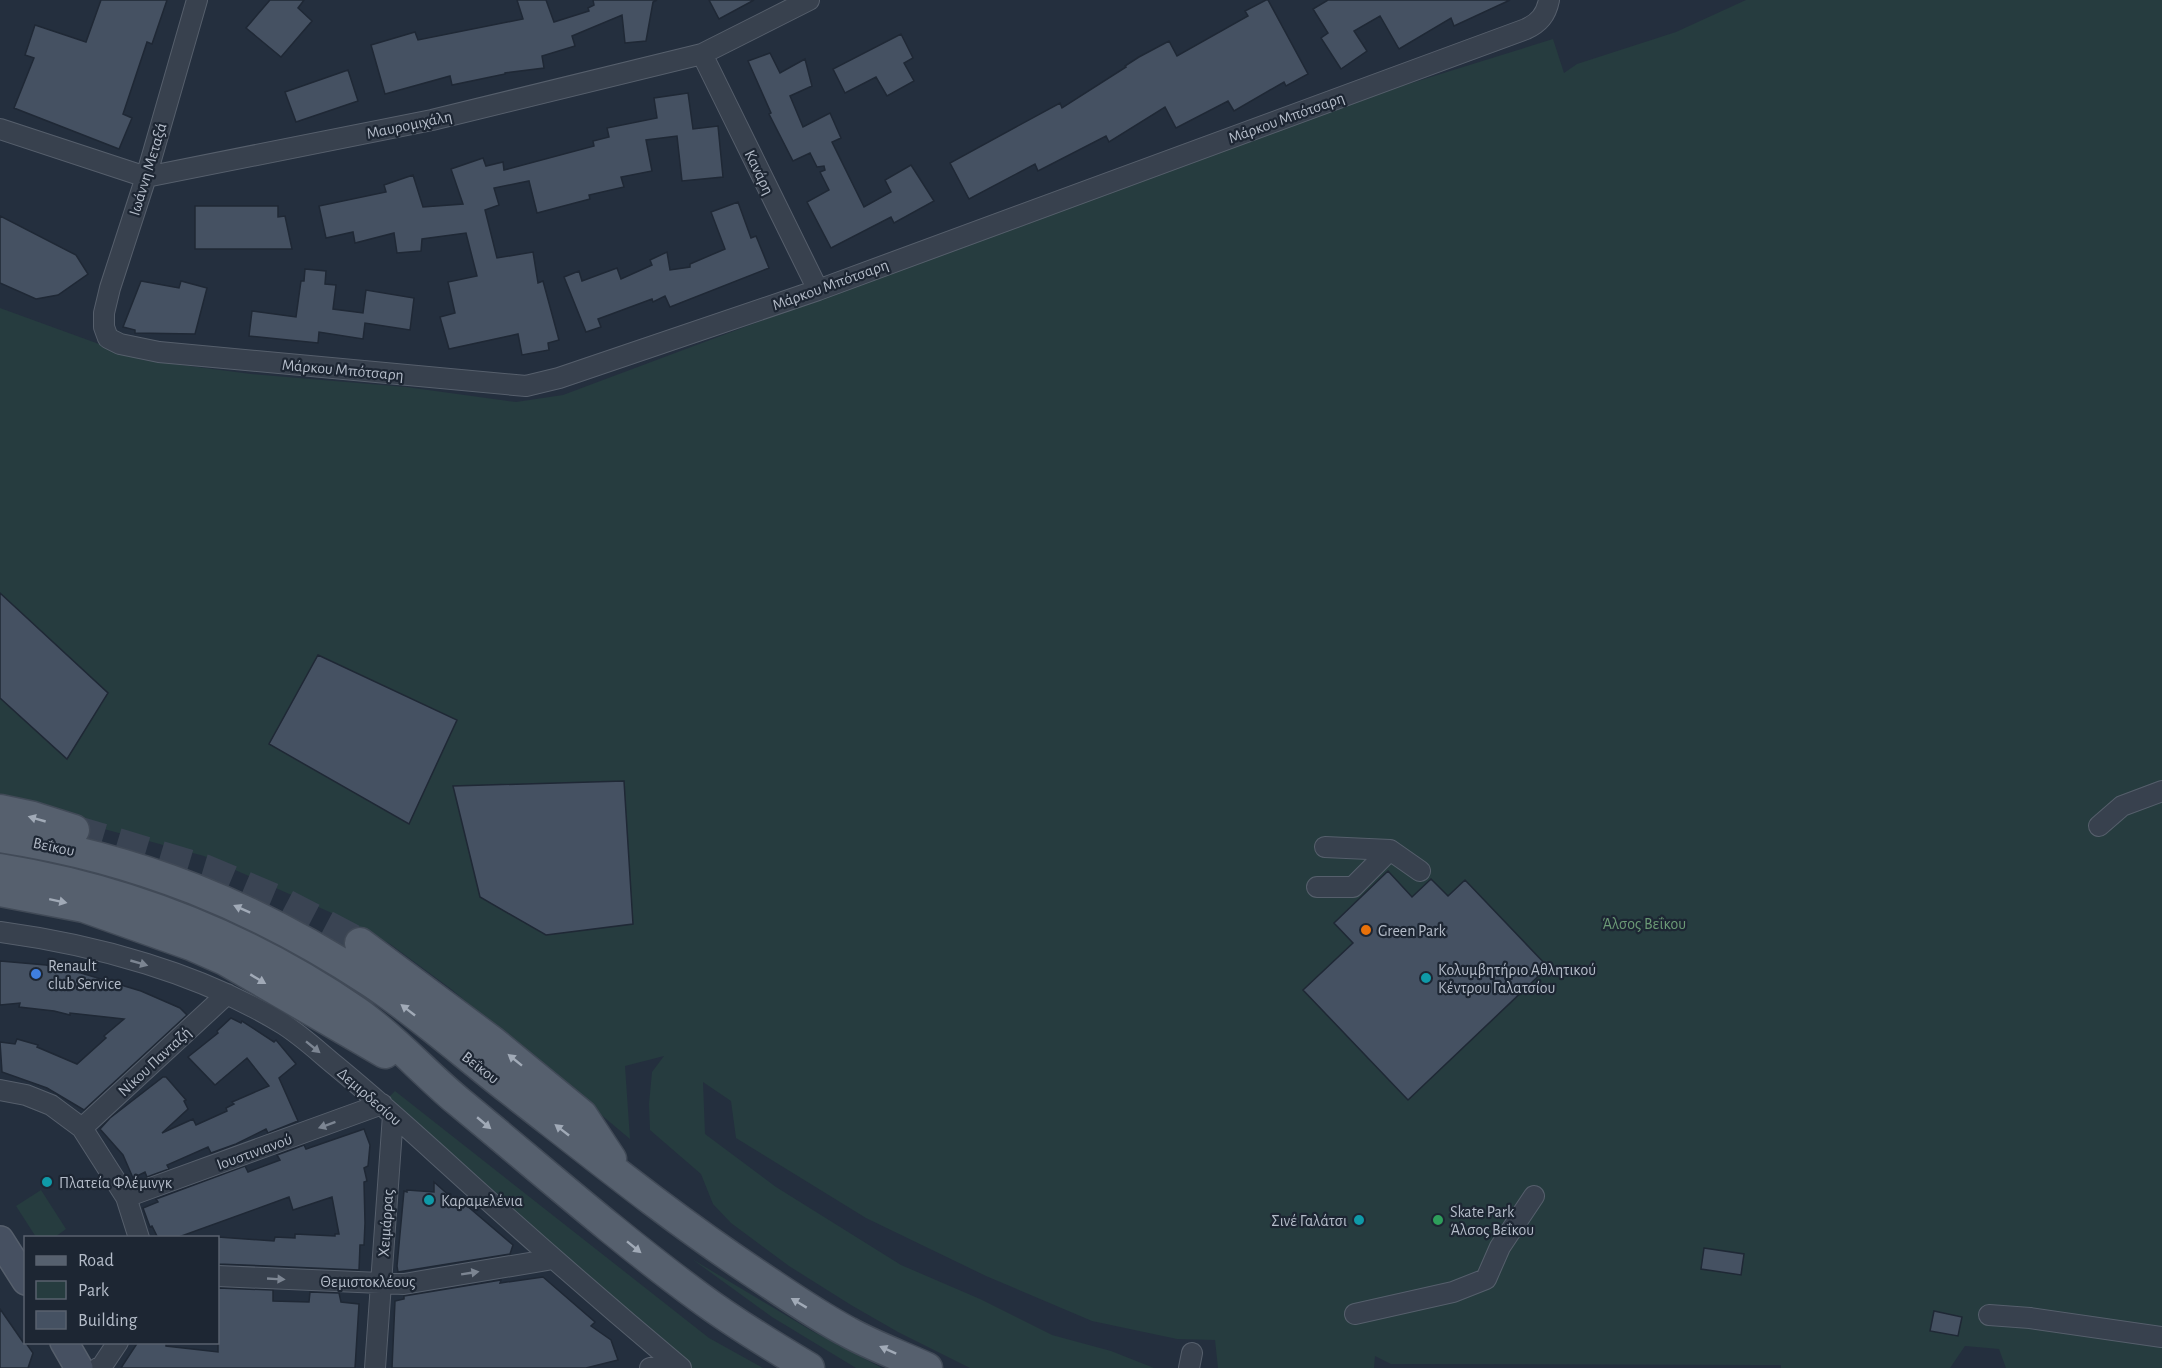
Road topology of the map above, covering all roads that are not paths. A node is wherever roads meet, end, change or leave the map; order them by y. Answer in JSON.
{"nodes":[{"id":1,"x":197,"y":0,"type":"edge"},
{"id":2,"x":809,"y":0,"type":"edge"},
{"id":3,"x":1549,"y":0,"type":"edge"},
{"id":4,"x":702,"y":54,"type":"junction"},
{"id":5,"x":0,"y":129,"type":"edge"},
{"id":6,"x":146,"y":177,"type":"junction"},
{"id":7,"x":818,"y":290,"type":"junction"},
{"id":8,"x":108,"y":339,"type":"joint"},
{"id":9,"x":2162,"y":791,"type":"edge"},
{"id":10,"x":0,"y":810,"type":"edge"},
{"id":11,"x":2099,"y":826,"type":"dead end"},
{"id":12,"x":74,"y":830,"type":"tunnel mouth"},
{"id":13,"x":0,"y":837,"type":"edge"},
{"id":14,"x":1325,"y":847,"type":"dead end"},
{"id":15,"x":1390,"y":850,"type":"junction"},
{"id":16,"x":0,"y":869,"type":"edge"},
{"id":17,"x":1420,"y":871,"type":"dead end"},
{"id":18,"x":1317,"y":887,"type":"dead end"},
{"id":19,"x":0,"y":891,"type":"edge"},
{"id":20,"x":0,"y":932,"type":"edge"},
{"id":21,"x":360,"y":943,"type":"tunnel mouth"},
{"id":22,"x":227,"y":994,"type":"junction"},
{"id":23,"x":439,"y":1086,"type":"junction"},
{"id":24,"x":0,"y":1090,"type":"edge"},
{"id":25,"x":387,"y":1109,"type":"junction"},
{"id":26,"x":82,"y":1128,"type":"junction"},
{"id":27,"x":624,"y":1179,"type":"junction"},
{"id":28,"x":1534,"y":1196,"type":"dead end"},
{"id":29,"x":126,"y":1197,"type":"junction"},
{"id":30,"x":138,"y":1236,"type":"edge"},
{"id":31,"x":0,"y":1240,"type":"edge"},
{"id":32,"x":554,"y":1259,"type":"junction"},
{"id":33,"x":219,"y":1276,"type":"edge"},
{"id":34,"x":24,"y":1278,"type":"edge"},
{"id":35,"x":381,"y":1284,"type":"junction"},
{"id":36,"x":1355,"y":1314,"type":"dead end"},
{"id":37,"x":1989,"y":1315,"type":"dead end"},
{"id":38,"x":2162,"y":1337,"type":"edge"},
{"id":39,"x":65,"y":1344,"type":"edge"},
{"id":40,"x":117,"y":1344,"type":"edge"},
{"id":41,"x":677,"y":1365,"type":"edge"},
{"id":42,"x":80,"y":1368,"type":"edge"},
{"id":43,"x":98,"y":1368,"type":"edge"},
{"id":44,"x":375,"y":1368,"type":"edge"},
{"id":45,"x":650,"y":1368,"type":"edge"},
{"id":46,"x":809,"y":1368,"type":"edge"},
{"id":47,"x":927,"y":1368,"type":"edge"}],
"edges":[{"from":1,"to":6,"type":"street","name":"Ιωάννη Μεταξά"},
{"from":2,"to":4,"type":"street","name":"Μαυρομιχάλη"},
{"from":3,"to":7,"type":"street","name":"Μάρκου Μπότσαρη"},
{"from":4,"to":6,"type":"street","name":"Μαυρομιχάλη"},
{"from":4,"to":7,"type":"street","name":"Κανάρη"},
{"from":5,"to":6,"type":"street","name":"Μαυρομιχάλη"},
{"from":6,"to":8,"type":"street","name":"Ιωάννη Μεταξά"},
{"from":7,"to":8,"type":"street","name":"Μάρκου Μπότσαρη"},
{"from":9,"to":11,"type":"street"},
{"from":12,"to":10,"type":"main road","one_way":true},
{"from":27,"to":13,"type":"main road","name":"Βεΐκου","one_way":true},
{"from":14,"to":15,"type":"street"},
{"from":15,"to":17,"type":"street"},
{"from":15,"to":18,"type":"street"},
{"from":16,"to":23,"type":"main road","name":"Βεΐκου"},
{"from":19,"to":23,"type":"main road","one_way":true},
{"from":20,"to":22,"type":"street","name":"Δεμιρδεσίου","one_way":true},
{"from":27,"to":21,"type":"main road","one_way":true},
{"from":22,"to":25,"type":"street","name":"Δεμιρδεσίου","one_way":true},
{"from":22,"to":26,"type":"street","name":"Νίκου Πανταζή"},
{"from":23,"to":46,"type":"main road","name":"Βεΐκου","one_way":true},
{"from":24,"to":26,"type":"street"},
{"from":25,"to":29,"type":"street","name":"Ιουστινιανού","one_way":true},
{"from":25,"to":32,"type":"street","name":"Δεμιρδεσίου"},
{"from":25,"to":35,"type":"street","name":"Χειμάρρας"},
{"from":26,"to":29,"type":"street"},
{"from":47,"to":27,"type":"main road","name":"Βεΐκου","one_way":true},
{"from":28,"to":36,"type":"street"},
{"from":29,"to":30,"type":"street"},
{"from":31,"to":34,"type":"street"},
{"from":35,"to":32,"type":"street","name":"Θεμιστοκλέους","one_way":true},
{"from":32,"to":41,"type":"street","name":"Δεμιρδεσίου"},
{"from":33,"to":35,"type":"street","name":"Θεμιστοκλέους","one_way":true},
{"from":35,"to":44,"type":"street","name":"Χειμάρρας"},
{"from":37,"to":38,"type":"street"},
{"from":39,"to":42,"type":"street"},
{"from":40,"to":43,"type":"street"},
{"from":41,"to":45,"type":"street"}]}
